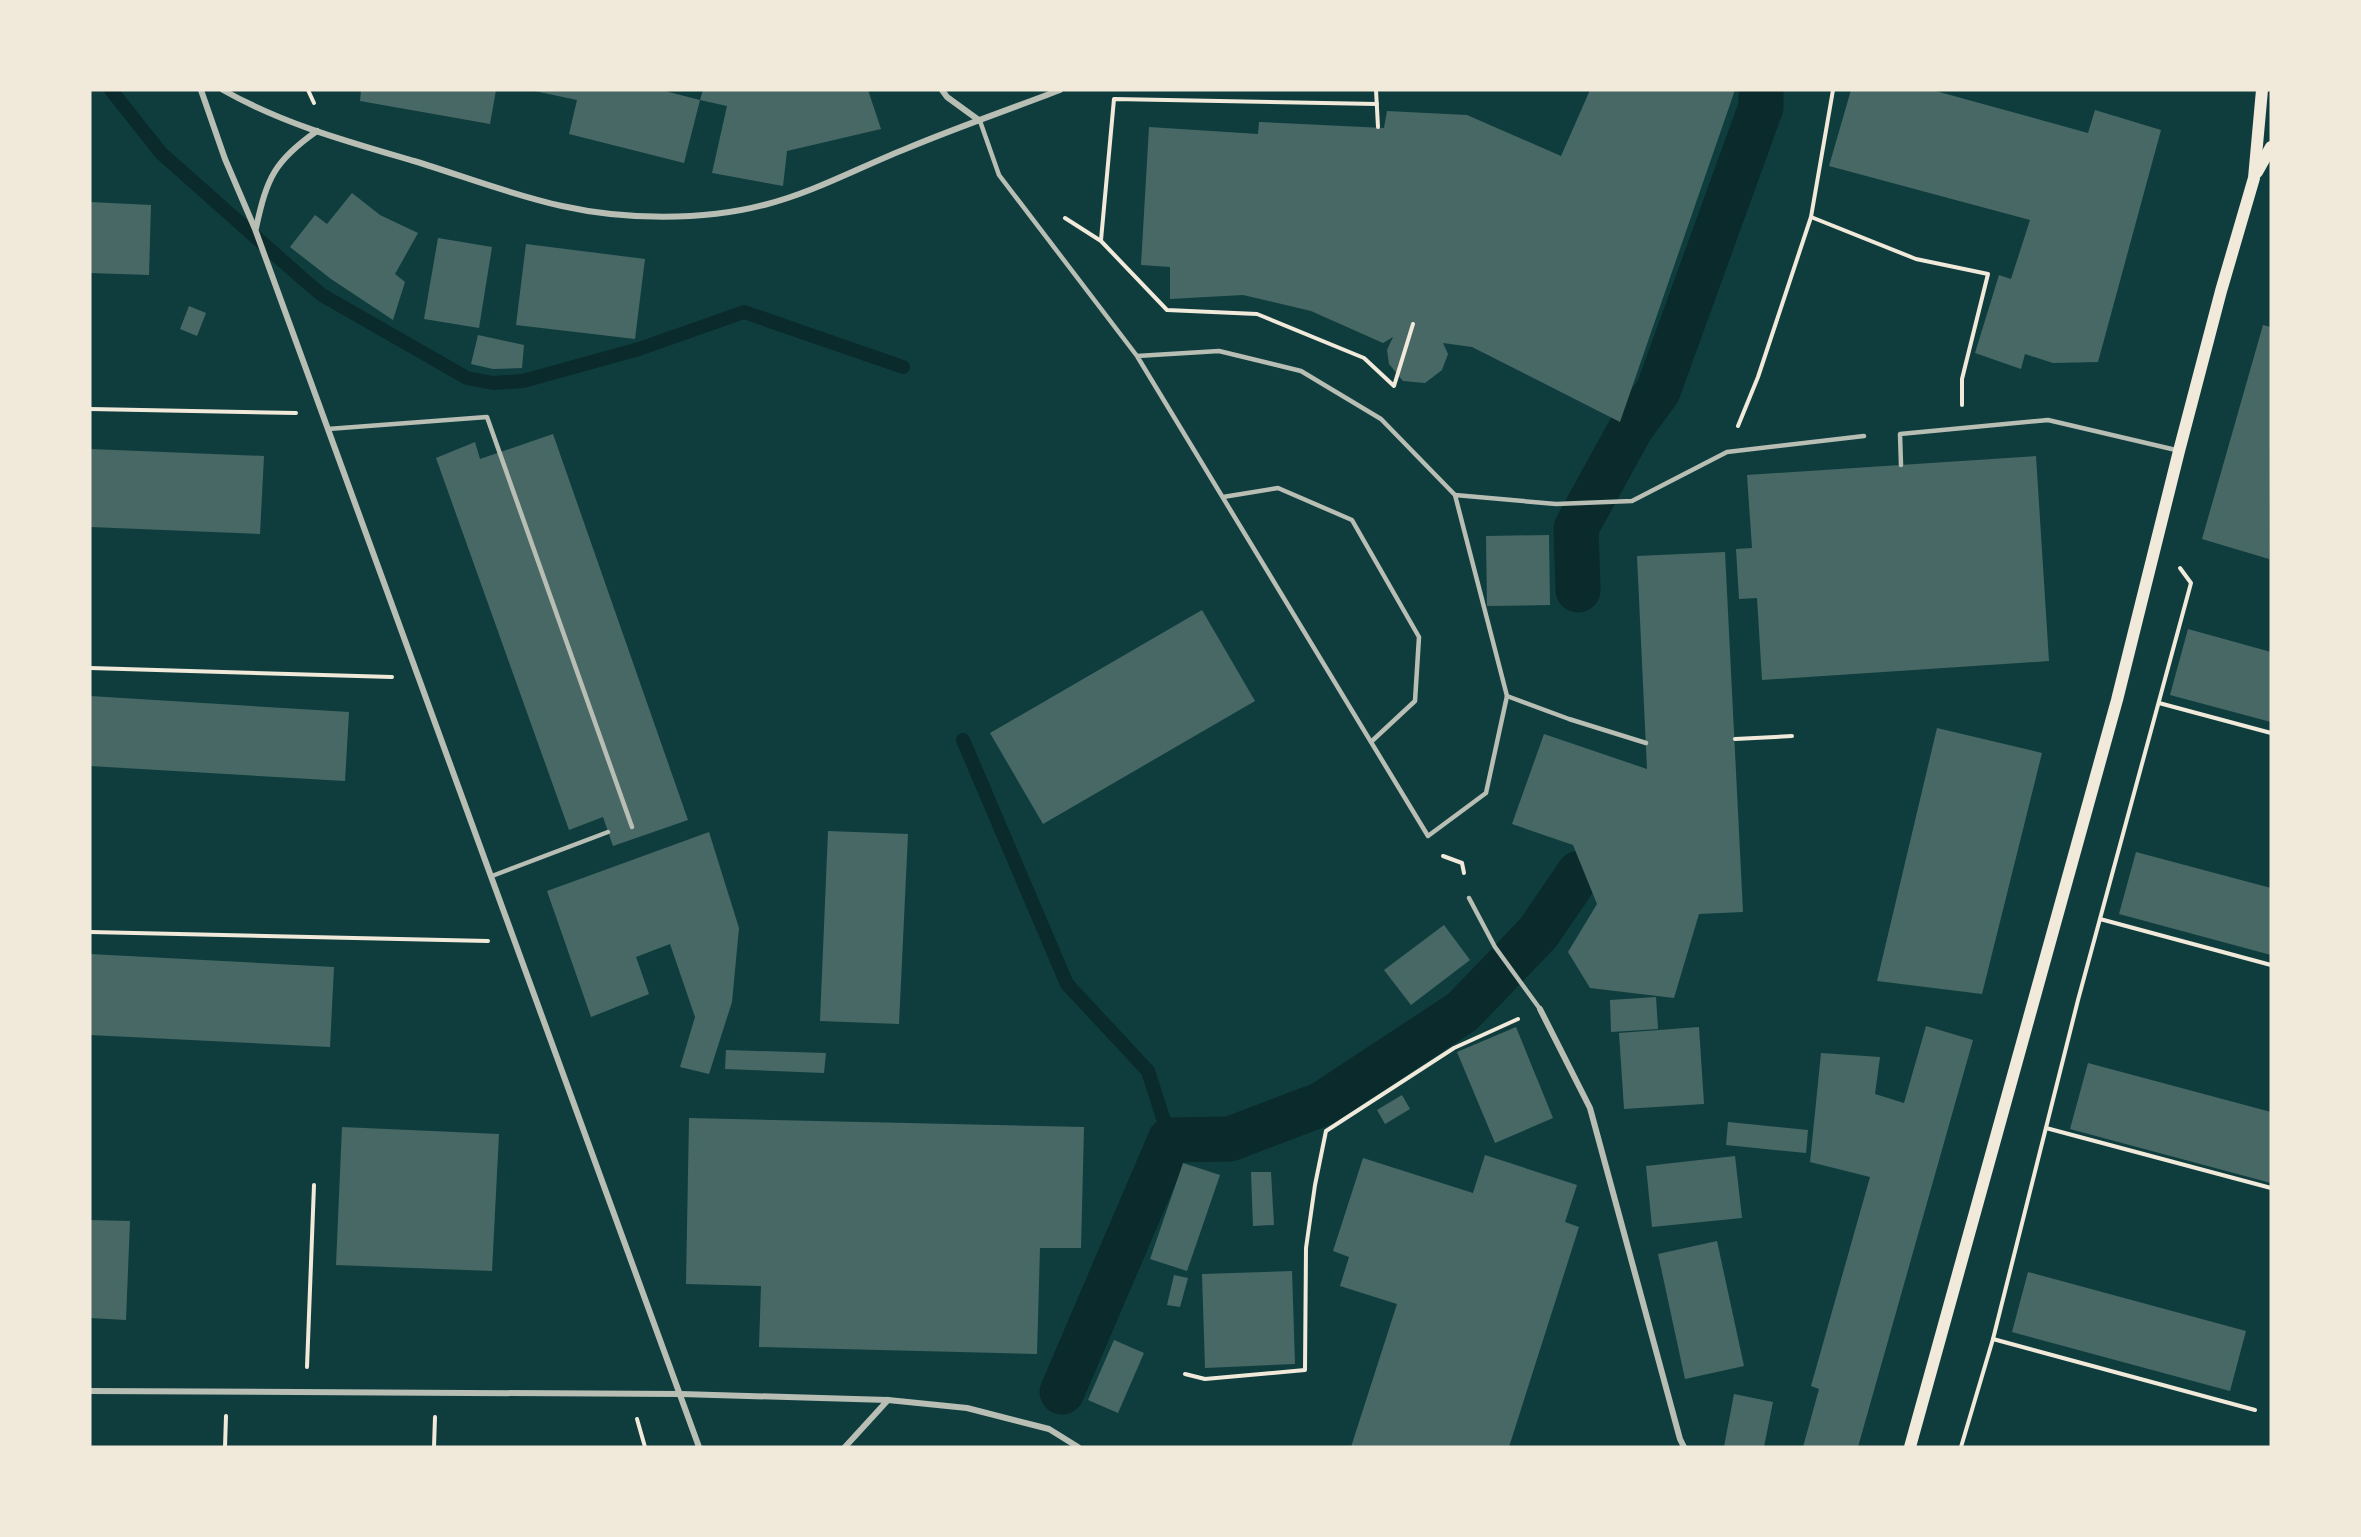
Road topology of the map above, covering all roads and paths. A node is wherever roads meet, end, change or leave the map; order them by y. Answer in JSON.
{"nodes":[{"id":1,"x":201,"y":90,"type":"edge"},
{"id":2,"x":223,"y":90,"type":"edge"},
{"id":3,"x":942,"y":90,"type":"edge"},
{"id":4,"x":1060,"y":90,"type":"edge"},
{"id":5,"x":1376,"y":90,"type":"edge"},
{"id":6,"x":1833,"y":90,"type":"edge"},
{"id":7,"x":2262,"y":90,"type":"edge"},
{"id":8,"x":1377,"y":104,"type":"junction"},
{"id":9,"x":980,"y":121,"type":"junction"},
{"id":10,"x":1378,"y":127,"type":"dead end"},
{"id":11,"x":317,"y":131,"type":"junction"},
{"id":12,"x":2271,"y":147,"type":"edge"},
{"id":13,"x":2271,"y":168,"type":"edge"},
{"id":14,"x":2254,"y":178,"type":"junction"},
{"id":15,"x":1064,"y":217,"type":"dead end"},
{"id":16,"x":1811,"y":217,"type":"junction"},
{"id":17,"x":255,"y":229,"type":"junction"},
{"id":18,"x":1101,"y":241,"type":"junction"},
{"id":19,"x":1413,"y":324,"type":"dead end"},
{"id":20,"x":1137,"y":356,"type":"junction"},
{"id":21,"x":90,"y":409,"type":"edge"},
{"id":22,"x":323,"y":413,"type":"junction"},
{"id":23,"x":1962,"y":428,"type":"junction"},
{"id":24,"x":328,"y":429,"type":"junction"},
{"id":25,"x":1864,"y":436,"type":"dead end"},
{"id":26,"x":2179,"y":451,"type":"junction"},
{"id":27,"x":1727,"y":452,"type":"junction"},
{"id":28,"x":1901,"y":465,"type":"dead end"},
{"id":29,"x":1455,"y":495,"type":"junction"},
{"id":30,"x":1223,"y":497,"type":"junction"},
{"id":31,"x":2157,"y":540,"type":"junction"},
{"id":32,"x":90,"y":668,"type":"edge"},
{"id":33,"x":419,"y":678,"type":"junction"},
{"id":34,"x":1507,"y":696,"type":"junction"},
{"id":35,"x":2159,"y":703,"type":"junction"},
{"id":36,"x":2271,"y":733,"type":"edge"},
{"id":37,"x":1792,"y":736,"type":"dead end"},
{"id":38,"x":1735,"y":739,"type":"dead end"},
{"id":39,"x":1372,"y":741,"type":"junction"},
{"id":40,"x":1646,"y":743,"type":"dead end"},
{"id":41,"x":632,"y":827,"type":"dead end"},
{"id":42,"x":608,"y":832,"type":"dead end"},
{"id":43,"x":1428,"y":836,"type":"junction"},
{"id":44,"x":492,"y":876,"type":"junction"},
{"id":45,"x":1469,"y":897,"type":"joint"},
{"id":46,"x":2100,"y":920,"type":"junction"},
{"id":47,"x":90,"y":932,"type":"edge"},
{"id":48,"x":516,"y":942,"type":"junction"},
{"id":49,"x":2271,"y":965,"type":"edge"},
{"id":50,"x":1540,"y":1009,"type":"junction"},
{"id":51,"x":2046,"y":1128,"type":"junction"},
{"id":52,"x":314,"y":1185,"type":"dead end"},
{"id":53,"x":2271,"y":1188,"type":"edge"},
{"id":54,"x":1993,"y":1339,"type":"junction"},
{"id":55,"x":1185,"y":1374,"type":"dead end"},
{"id":56,"x":90,"y":1391,"type":"edge"},
{"id":57,"x":306,"y":1392,"type":"junction"},
{"id":58,"x":681,"y":1394,"type":"junction"},
{"id":59,"x":888,"y":1400,"type":"junction"},
{"id":60,"x":2255,"y":1410,"type":"dead end"},
{"id":61,"x":699,"y":1447,"type":"edge"},
{"id":62,"x":844,"y":1447,"type":"edge"},
{"id":63,"x":1078,"y":1447,"type":"edge"},
{"id":64,"x":1684,"y":1447,"type":"edge"},
{"id":65,"x":1910,"y":1447,"type":"edge"},
{"id":66,"x":1961,"y":1447,"type":"edge"}],
"edges":[{"from":1,"to":17,"type":"street"},
{"from":2,"to":11,"type":"street"},
{"from":3,"to":9,"type":"street"},
{"from":4,"to":9,"type":"street"},
{"from":5,"to":8,"type":"path"},
{"from":6,"to":16,"type":"path"},
{"from":7,"to":14,"type":"main road"},
{"from":8,"to":10,"type":"path"},
{"from":8,"to":18,"type":"path"},
{"from":9,"to":11,"type":"street"},
{"from":9,"to":20,"type":"lane"},
{"from":11,"to":17,"type":"street"},
{"from":12,"to":14,"type":"main road"},
{"from":13,"to":14,"type":"main road"},
{"from":14,"to":26,"type":"main road"},
{"from":15,"to":18,"type":"path"},
{"from":16,"to":23,"type":"path"},
{"from":16,"to":27,"type":"path"},
{"from":17,"to":22,"type":"street"},
{"from":18,"to":19,"type":"path"},
{"from":20,"to":29,"type":"lane"},
{"from":20,"to":30,"type":"lane"},
{"from":21,"to":22,"type":"path"},
{"from":22,"to":24,"type":"street"},
{"from":23,"to":26,"type":"lane"},
{"from":23,"to":28,"type":"lane"},
{"from":24,"to":33,"type":"street"},
{"from":24,"to":41,"type":"lane"},
{"from":25,"to":27,"type":"lane"},
{"from":26,"to":31,"type":"main road"},
{"from":27,"to":29,"type":"lane"},
{"from":29,"to":34,"type":"lane"},
{"from":30,"to":39,"type":"lane"},
{"from":30,"to":39,"type":"lane"},
{"from":31,"to":35,"type":"path"},
{"from":31,"to":65,"type":"main road"},
{"from":32,"to":33,"type":"path"},
{"from":33,"to":44,"type":"street"},
{"from":34,"to":40,"type":"lane"},
{"from":34,"to":43,"type":"lane"},
{"from":35,"to":36,"type":"path"},
{"from":35,"to":46,"type":"path"},
{"from":37,"to":38,"type":"path"},
{"from":39,"to":43,"type":"lane"},
{"from":42,"to":44,"type":"lane"},
{"from":43,"to":45,"type":"path"},
{"from":44,"to":48,"type":"street"},
{"from":45,"to":50,"type":"lane"},
{"from":46,"to":49,"type":"path"},
{"from":46,"to":51,"type":"path"},
{"from":47,"to":48,"type":"path"},
{"from":48,"to":58,"type":"street"},
{"from":50,"to":55,"type":"path"},
{"from":50,"to":64,"type":"street"},
{"from":51,"to":53,"type":"path"},
{"from":51,"to":54,"type":"path"},
{"from":52,"to":57,"type":"path"},
{"from":54,"to":60,"type":"path"},
{"from":54,"to":66,"type":"path"},
{"from":56,"to":57,"type":"street"},
{"from":57,"to":58,"type":"street"},
{"from":58,"to":59,"type":"street"},
{"from":58,"to":61,"type":"street"},
{"from":59,"to":62,"type":"street"},
{"from":59,"to":63,"type":"street"}]}
